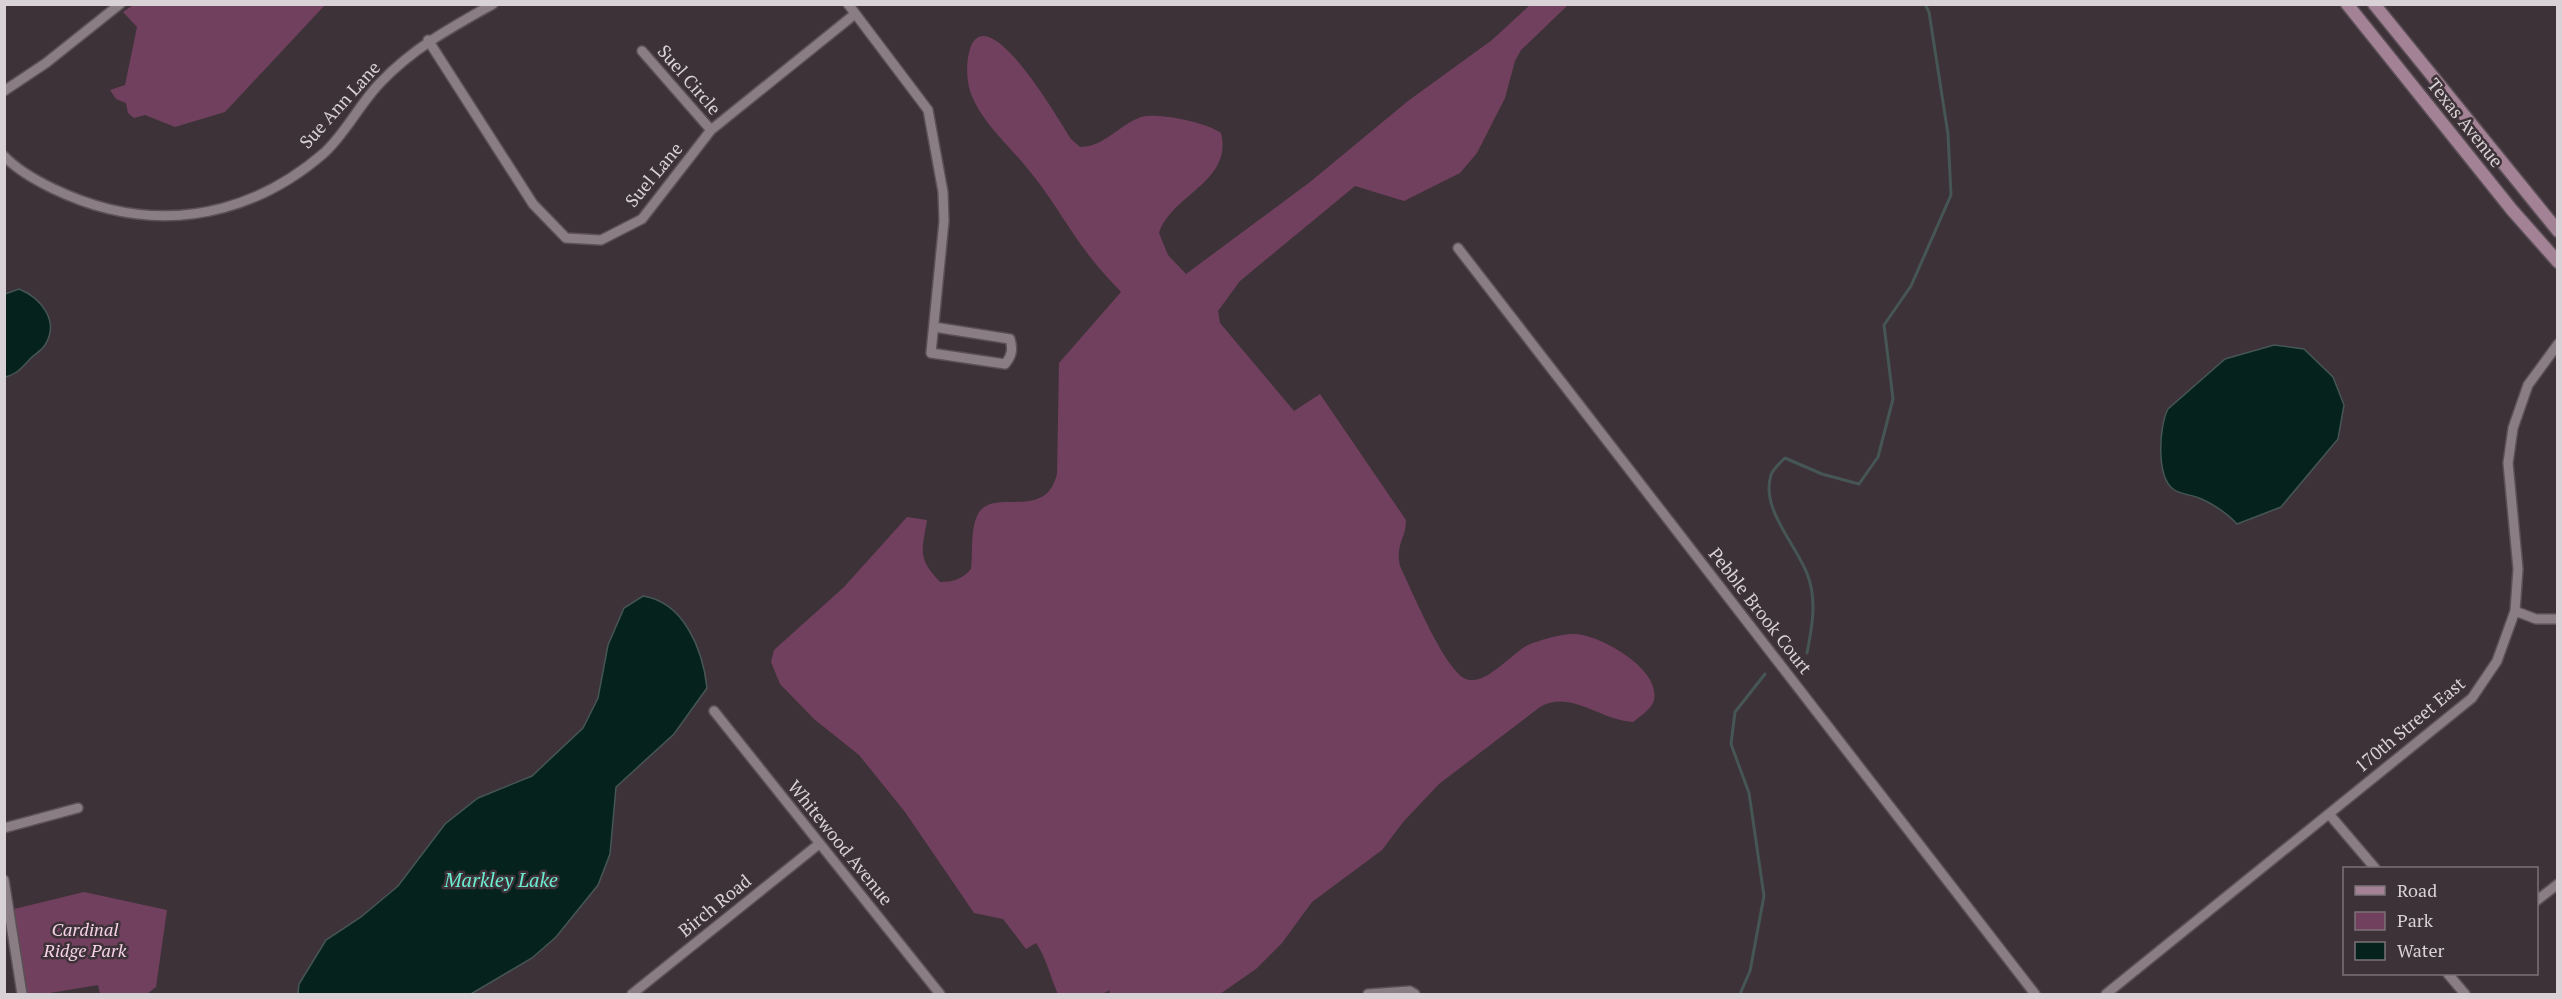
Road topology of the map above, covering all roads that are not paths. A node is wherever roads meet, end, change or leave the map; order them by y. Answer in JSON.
{"nodes":[{"id":1,"x":120,"y":4,"type":"edge"},
{"id":2,"x":493,"y":4,"type":"edge"},
{"id":3,"x":848,"y":4,"type":"edge"},
{"id":4,"x":2348,"y":4,"type":"edge"},
{"id":5,"x":2374,"y":4,"type":"edge"},
{"id":6,"x":855,"y":14,"type":"junction"},
{"id":7,"x":428,"y":40,"type":"junction"},
{"id":8,"x":642,"y":51,"type":"dead end"},
{"id":9,"x":4,"y":91,"type":"edge"},
{"id":10,"x":711,"y":130,"type":"junction"},
{"id":11,"x":4,"y":156,"type":"edge"},
{"id":12,"x":2558,"y":231,"type":"edge"},
{"id":13,"x":1458,"y":248,"type":"dead end"},
{"id":14,"x":2558,"y":262,"type":"edge"},
{"id":15,"x":934,"y":327,"type":"junction"},
{"id":16,"x":2558,"y":344,"type":"edge"},
{"id":17,"x":2516,"y":611,"type":"junction"},
{"id":18,"x":2558,"y":619,"type":"edge"},
{"id":19,"x":714,"y":711,"type":"dead end"},
{"id":20,"x":78,"y":808,"type":"dead end"},
{"id":21,"x":2329,"y":814,"type":"junction"},
{"id":22,"x":4,"y":828,"type":"edge"},
{"id":23,"x":819,"y":844,"type":"junction"},
{"id":24,"x":2374,"y":867,"type":"edge"},
{"id":25,"x":4,"y":880,"type":"edge"},
{"id":26,"x":2558,"y":884,"type":"edge"},
{"id":27,"x":2538,"y":899,"type":"edge"},
{"id":28,"x":2449,"y":975,"type":"edge"},
{"id":29,"x":22,"y":994,"type":"edge"},
{"id":30,"x":632,"y":994,"type":"edge"},
{"id":31,"x":940,"y":994,"type":"edge"},
{"id":32,"x":1368,"y":994,"type":"edge"},
{"id":33,"x":1415,"y":994,"type":"edge"},
{"id":34,"x":2035,"y":994,"type":"edge"},
{"id":35,"x":2106,"y":994,"type":"edge"},
{"id":36,"x":2465,"y":994,"type":"edge"}],
"edges":[{"from":1,"to":9,"type":"street"},
{"from":2,"to":7,"type":"street","name":"Sue Ann Lane"},
{"from":3,"to":6,"type":"street"},
{"from":4,"to":14,"type":"main road","name":"Texas Avenue"},
{"from":5,"to":12,"type":"main road","name":"Texas Avenue"},
{"from":6,"to":10,"type":"street","name":"Suel Lane"},
{"from":6,"to":15,"type":"street"},
{"from":7,"to":10,"type":"street","name":"Suel Lane"},
{"from":7,"to":11,"type":"street","name":"Sue Ann Lane"},
{"from":8,"to":10,"type":"street","name":"Suel Circle"},
{"from":13,"to":34,"type":"street","name":"Pebble Brook Court"},
{"from":15,"to":15,"type":"street"},
{"from":16,"to":17,"type":"street","name":"170th Street East"},
{"from":17,"to":18,"type":"street"},
{"from":17,"to":21,"type":"street","name":"170th Street East"},
{"from":19,"to":23,"type":"street","name":"Whitewood Avenue"},
{"from":20,"to":22,"type":"street"},
{"from":21,"to":24,"type":"street"},
{"from":21,"to":35,"type":"street","name":"170th Street East"},
{"from":23,"to":30,"type":"street","name":"Birch Road"},
{"from":23,"to":31,"type":"street","name":"Whitewood Avenue"},
{"from":25,"to":29,"type":"street"},
{"from":26,"to":27,"type":"street"},
{"from":28,"to":36,"type":"street"},
{"from":32,"to":33,"type":"street"}]}
